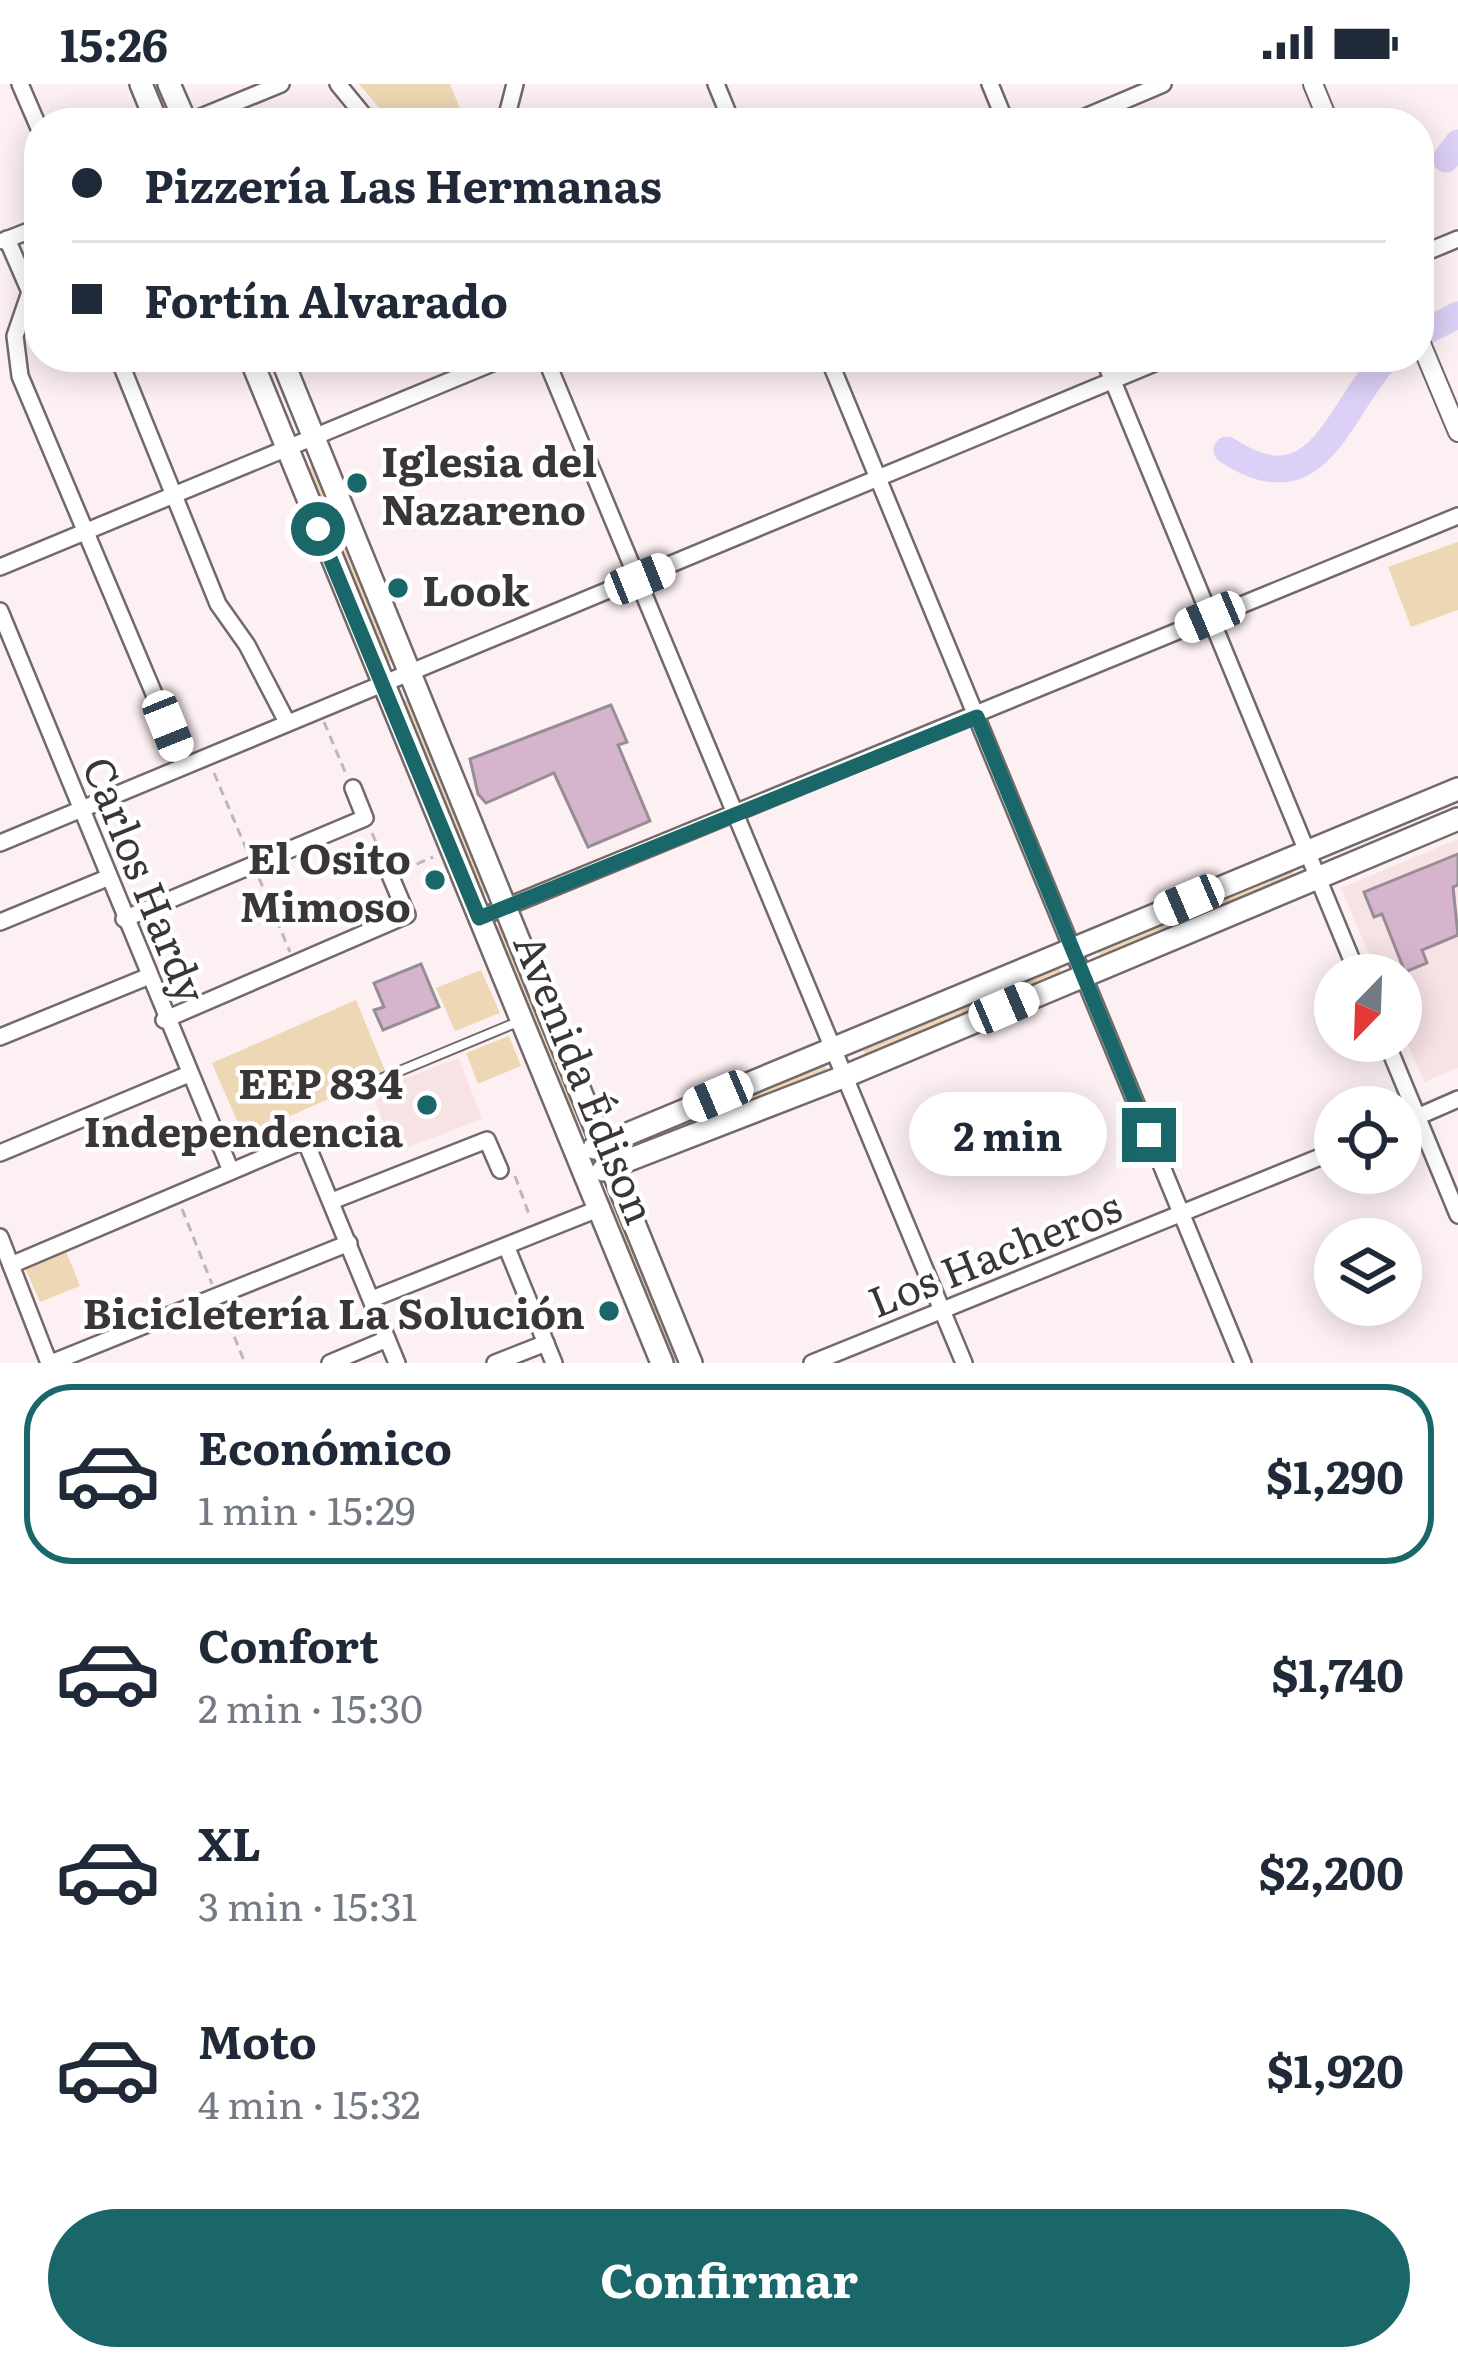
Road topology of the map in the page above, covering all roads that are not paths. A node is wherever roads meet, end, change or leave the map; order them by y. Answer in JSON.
{"nodes":[{"id":1,"x":281,"y":84,"type":"edge"},
{"id":2,"x":338,"y":84,"type":"edge"},
{"id":3,"x":1162,"y":84,"type":"edge"},
{"id":4,"x":223,"y":108,"type":"edge"},
{"id":5,"x":358,"y":108,"type":"edge"},
{"id":6,"x":1107,"y":108,"type":"edge"},
{"id":7,"x":3,"y":240,"type":"edge"},
{"id":8,"x":24,"y":280,"type":"edge"},
{"id":9,"x":24,"y":310,"type":"edge"},
{"id":10,"x":124,"y":372,"type":"edge"},
{"id":11,"x":256,"y":372,"type":"edge"},
{"id":12,"x":287,"y":372,"type":"edge"},
{"id":13,"x":471,"y":372,"type":"edge"},
{"id":14,"x":551,"y":372,"type":"edge"},
{"id":15,"x":833,"y":372,"type":"edge"},
{"id":16,"x":1109,"y":372,"type":"edge"},
{"id":17,"x":1132,"y":372,"type":"edge"},
{"id":18,"x":1433,"y":372,"type":"edge"},
{"id":19,"x":1112,"y":380,"type":"junction"},
{"id":20,"x":1458,"y":432,"type":"edge"},
{"id":21,"x":315,"y":436,"type":"junction"},
{"id":22,"x":285,"y":448,"type":"junction"},
{"id":23,"x":878,"y":482,"type":"junction"},
{"id":24,"x":173,"y":494,"type":"junction"},
{"id":25,"x":1458,"y":516,"type":"edge"},
{"id":26,"x":88,"y":530,"type":"junction"},
{"id":27,"x":0,"y":567,"type":"edge"},
{"id":28,"x":640,"y":579,"type":"junction"},
{"id":29,"x":0,"y":611,"type":"edge"},
{"id":30,"x":1210,"y":617,"type":"junction"},
{"id":31,"x":410,"y":674,"type":"junction"},
{"id":32,"x":383,"y":683,"type":"junction"},
{"id":33,"x":977,"y":717,"type":"junction"},
{"id":34,"x":287,"y":722,"type":"junction"},
{"id":35,"x":184,"y":765,"type":"junction"},
{"id":36,"x":353,"y":788,"type":"road end"},
{"id":37,"x":1458,"y":789,"type":"edge"},
{"id":38,"x":81,"y":811,"type":"junction"},
{"id":39,"x":736,"y":814,"type":"junction"},
{"id":40,"x":1458,"y":819,"type":"edge"},
{"id":41,"x":0,"y":844,"type":"edge"},
{"id":42,"x":1306,"y":851,"type":"junction"},
{"id":43,"x":390,"y":875,"type":"road end"},
{"id":44,"x":1316,"y":877,"type":"junction"},
{"id":45,"x":107,"y":878,"type":"junction"},
{"id":46,"x":506,"y":908,"type":"junction"},
{"id":47,"x":479,"y":918,"type":"junction"},
{"id":48,"x":124,"y":919,"type":"junction"},
{"id":49,"x":0,"y":922,"type":"edge"},
{"id":50,"x":1072,"y":949,"type":"junction"},
{"id":51,"x":1349,"y":954,"type":"edge"},
{"id":52,"x":1083,"y":974,"type":"junction"},
{"id":53,"x":147,"y":977,"type":"junction"},
{"id":54,"x":164,"y":1020,"type":"junction"},
{"id":55,"x":521,"y":1021,"type":"junction"},
{"id":56,"x":0,"y":1037,"type":"edge"},
{"id":57,"x":833,"y":1048,"type":"junction"},
{"id":58,"x":189,"y":1074,"type":"junction"},
{"id":59,"x":848,"y":1075,"type":"junction"},
{"id":60,"x":366,"y":1085,"type":"dead end"},
{"id":61,"x":1458,"y":1099,"type":"edge"},
{"id":62,"x":1422,"y":1114,"type":"edge"},
{"id":63,"x":1422,"y":1126,"type":"edge"},
{"id":64,"x":602,"y":1145,"type":"junction"},
{"id":65,"x":0,"y":1153,"type":"edge"},
{"id":66,"x":1314,"y":1160,"type":"edge"},
{"id":67,"x":581,"y":1166,"type":"junction"},
{"id":68,"x":611,"y":1167,"type":"junction"},
{"id":69,"x":500,"y":1170,"type":"road end"},
{"id":70,"x":231,"y":1172,"type":"junction"},
{"id":71,"x":332,"y":1201,"type":"junction"},
{"id":72,"x":598,"y":1209,"type":"junction"},
{"id":73,"x":1182,"y":1215,"type":"junction"},
{"id":74,"x":1458,"y":1215,"type":"edge"},
{"id":75,"x":0,"y":1237,"type":"edge"},
{"id":76,"x":349,"y":1243,"type":"junction"},
{"id":77,"x":507,"y":1248,"type":"junction"},
{"id":78,"x":11,"y":1265,"type":"junction"},
{"id":79,"x":372,"y":1299,"type":"junction"},
{"id":80,"x":942,"y":1310,"type":"junction"},
{"id":81,"x":387,"y":1339,"type":"junction"},
{"id":82,"x":546,"y":1342,"type":"junction"},
{"id":83,"x":50,"y":1363,"type":"edge"},
{"id":84,"x":330,"y":1363,"type":"edge"},
{"id":85,"x":397,"y":1363,"type":"edge"},
{"id":86,"x":495,"y":1363,"type":"edge"},
{"id":87,"x":554,"y":1363,"type":"edge"},
{"id":88,"x":662,"y":1363,"type":"edge"},
{"id":89,"x":691,"y":1363,"type":"edge"},
{"id":90,"x":812,"y":1363,"type":"edge"},
{"id":91,"x":964,"y":1363,"type":"edge"},
{"id":92,"x":1243,"y":1363,"type":"edge"}],
"edges":[{"from":1,"to":4,"type":"street"},
{"from":2,"to":5,"type":"street"},
{"from":3,"to":6,"type":"street"},
{"from":7,"to":8,"type":"street"},
{"from":9,"to":26,"type":"street"},
{"from":10,"to":24,"type":"street"},
{"from":11,"to":22,"type":"main road","name":"Avenida Édison"},
{"from":12,"to":21,"type":"main road","name":"Avenida Édison"},
{"from":13,"to":21,"type":"street"},
{"from":14,"to":28,"type":"street"},
{"from":15,"to":23,"type":"street"},
{"from":16,"to":19,"type":"street"},
{"from":17,"to":19,"type":"street"},
{"from":18,"to":20,"type":"street"},
{"from":19,"to":23,"type":"street"},
{"from":19,"to":30,"type":"street"},
{"from":21,"to":22,"type":"street"},
{"from":21,"to":31,"type":"main road","name":"Avenida Édison"},
{"from":22,"to":24,"type":"street"},
{"from":22,"to":32,"type":"main road","name":"Avenida Édison"},
{"from":23,"to":28,"type":"street"},
{"from":23,"to":33,"type":"street"},
{"from":24,"to":26,"type":"street"},
{"from":24,"to":34,"type":"street"},
{"from":25,"to":30,"type":"street"},
{"from":26,"to":27,"type":"street"},
{"from":26,"to":35,"type":"street"},
{"from":28,"to":31,"type":"street"},
{"from":28,"to":39,"type":"street"},
{"from":29,"to":38,"type":"street","name":"Carlos Hardy"},
{"from":30,"to":33,"type":"street"},
{"from":30,"to":42,"type":"street"},
{"from":31,"to":32,"type":"street"},
{"from":31,"to":46,"type":"main road","name":"Avenida Édison"},
{"from":32,"to":34,"type":"street"},
{"from":32,"to":47,"type":"main road","name":"Avenida Édison"},
{"from":33,"to":39,"type":"street"},
{"from":33,"to":50,"type":"street"},
{"from":34,"to":35,"type":"street"},
{"from":35,"to":38,"type":"street"},
{"from":36,"to":48,"type":"street"},
{"from":37,"to":42,"type":"main road"},
{"from":38,"to":41,"type":"street"},
{"from":38,"to":45,"type":"street","name":"Carlos Hardy"},
{"from":39,"to":46,"type":"street"},
{"from":39,"to":57,"type":"street"},
{"from":40,"to":44,"type":"main road"},
{"from":42,"to":44,"type":"street"},
{"from":42,"to":50,"type":"main road"},
{"from":43,"to":54,"type":"street"},
{"from":44,"to":51,"type":"street"},
{"from":44,"to":52,"type":"main road"},
{"from":45,"to":48,"type":"street","name":"Carlos Hardy"},
{"from":45,"to":49,"type":"street"},
{"from":46,"to":47,"type":"street"},
{"from":46,"to":64,"type":"main road","name":"Avenida Édison"},
{"from":47,"to":55,"type":"main road","name":"Avenida Édison"},
{"from":48,"to":53,"type":"street","name":"Carlos Hardy"},
{"from":50,"to":52,"type":"street"},
{"from":50,"to":57,"type":"main road"},
{"from":52,"to":59,"type":"main road"},
{"from":52,"to":73,"type":"street"},
{"from":53,"to":54,"type":"street","name":"Carlos Hardy"},
{"from":53,"to":56,"type":"street"},
{"from":54,"to":58,"type":"street","name":"Carlos Hardy"},
{"from":55,"to":60,"type":"lane"},
{"from":55,"to":67,"type":"main road","name":"Avenida Édison"},
{"from":57,"to":59,"type":"street"},
{"from":57,"to":64,"type":"main road"},
{"from":58,"to":65,"type":"street"},
{"from":58,"to":70,"type":"street","name":"Carlos Hardy"},
{"from":59,"to":68,"type":"main road"},
{"from":59,"to":80,"type":"street"},
{"from":61,"to":62,"type":"street"},
{"from":63,"to":74,"type":"street"},
{"from":64,"to":67,"type":"main road"},
{"from":64,"to":68,"type":"main road","name":"Avenida Édison"},
{"from":66,"to":73,"type":"street","name":"Los Hacheros"},
{"from":67,"to":68,"type":"main road"},
{"from":67,"to":72,"type":"main road","name":"Avenida Édison"},
{"from":68,"to":89,"type":"main road","name":"Avenida Édison"},
{"from":69,"to":71,"type":"street"},
{"from":70,"to":71,"type":"street"},
{"from":70,"to":78,"type":"street"},
{"from":71,"to":76,"type":"street"},
{"from":72,"to":77,"type":"street"},
{"from":72,"to":88,"type":"main road","name":"Avenida Édison"},
{"from":73,"to":80,"type":"street","name":"Los Hacheros"},
{"from":73,"to":92,"type":"street"},
{"from":75,"to":78,"type":"street"},
{"from":76,"to":79,"type":"street"},
{"from":76,"to":83,"type":"street"},
{"from":77,"to":79,"type":"street"},
{"from":77,"to":82,"type":"street"},
{"from":78,"to":83,"type":"street"},
{"from":79,"to":81,"type":"street"},
{"from":80,"to":90,"type":"street","name":"Los Hacheros"},
{"from":80,"to":91,"type":"street"},
{"from":81,"to":84,"type":"street"},
{"from":81,"to":85,"type":"street"},
{"from":82,"to":86,"type":"street"},
{"from":82,"to":87,"type":"street"}]}
